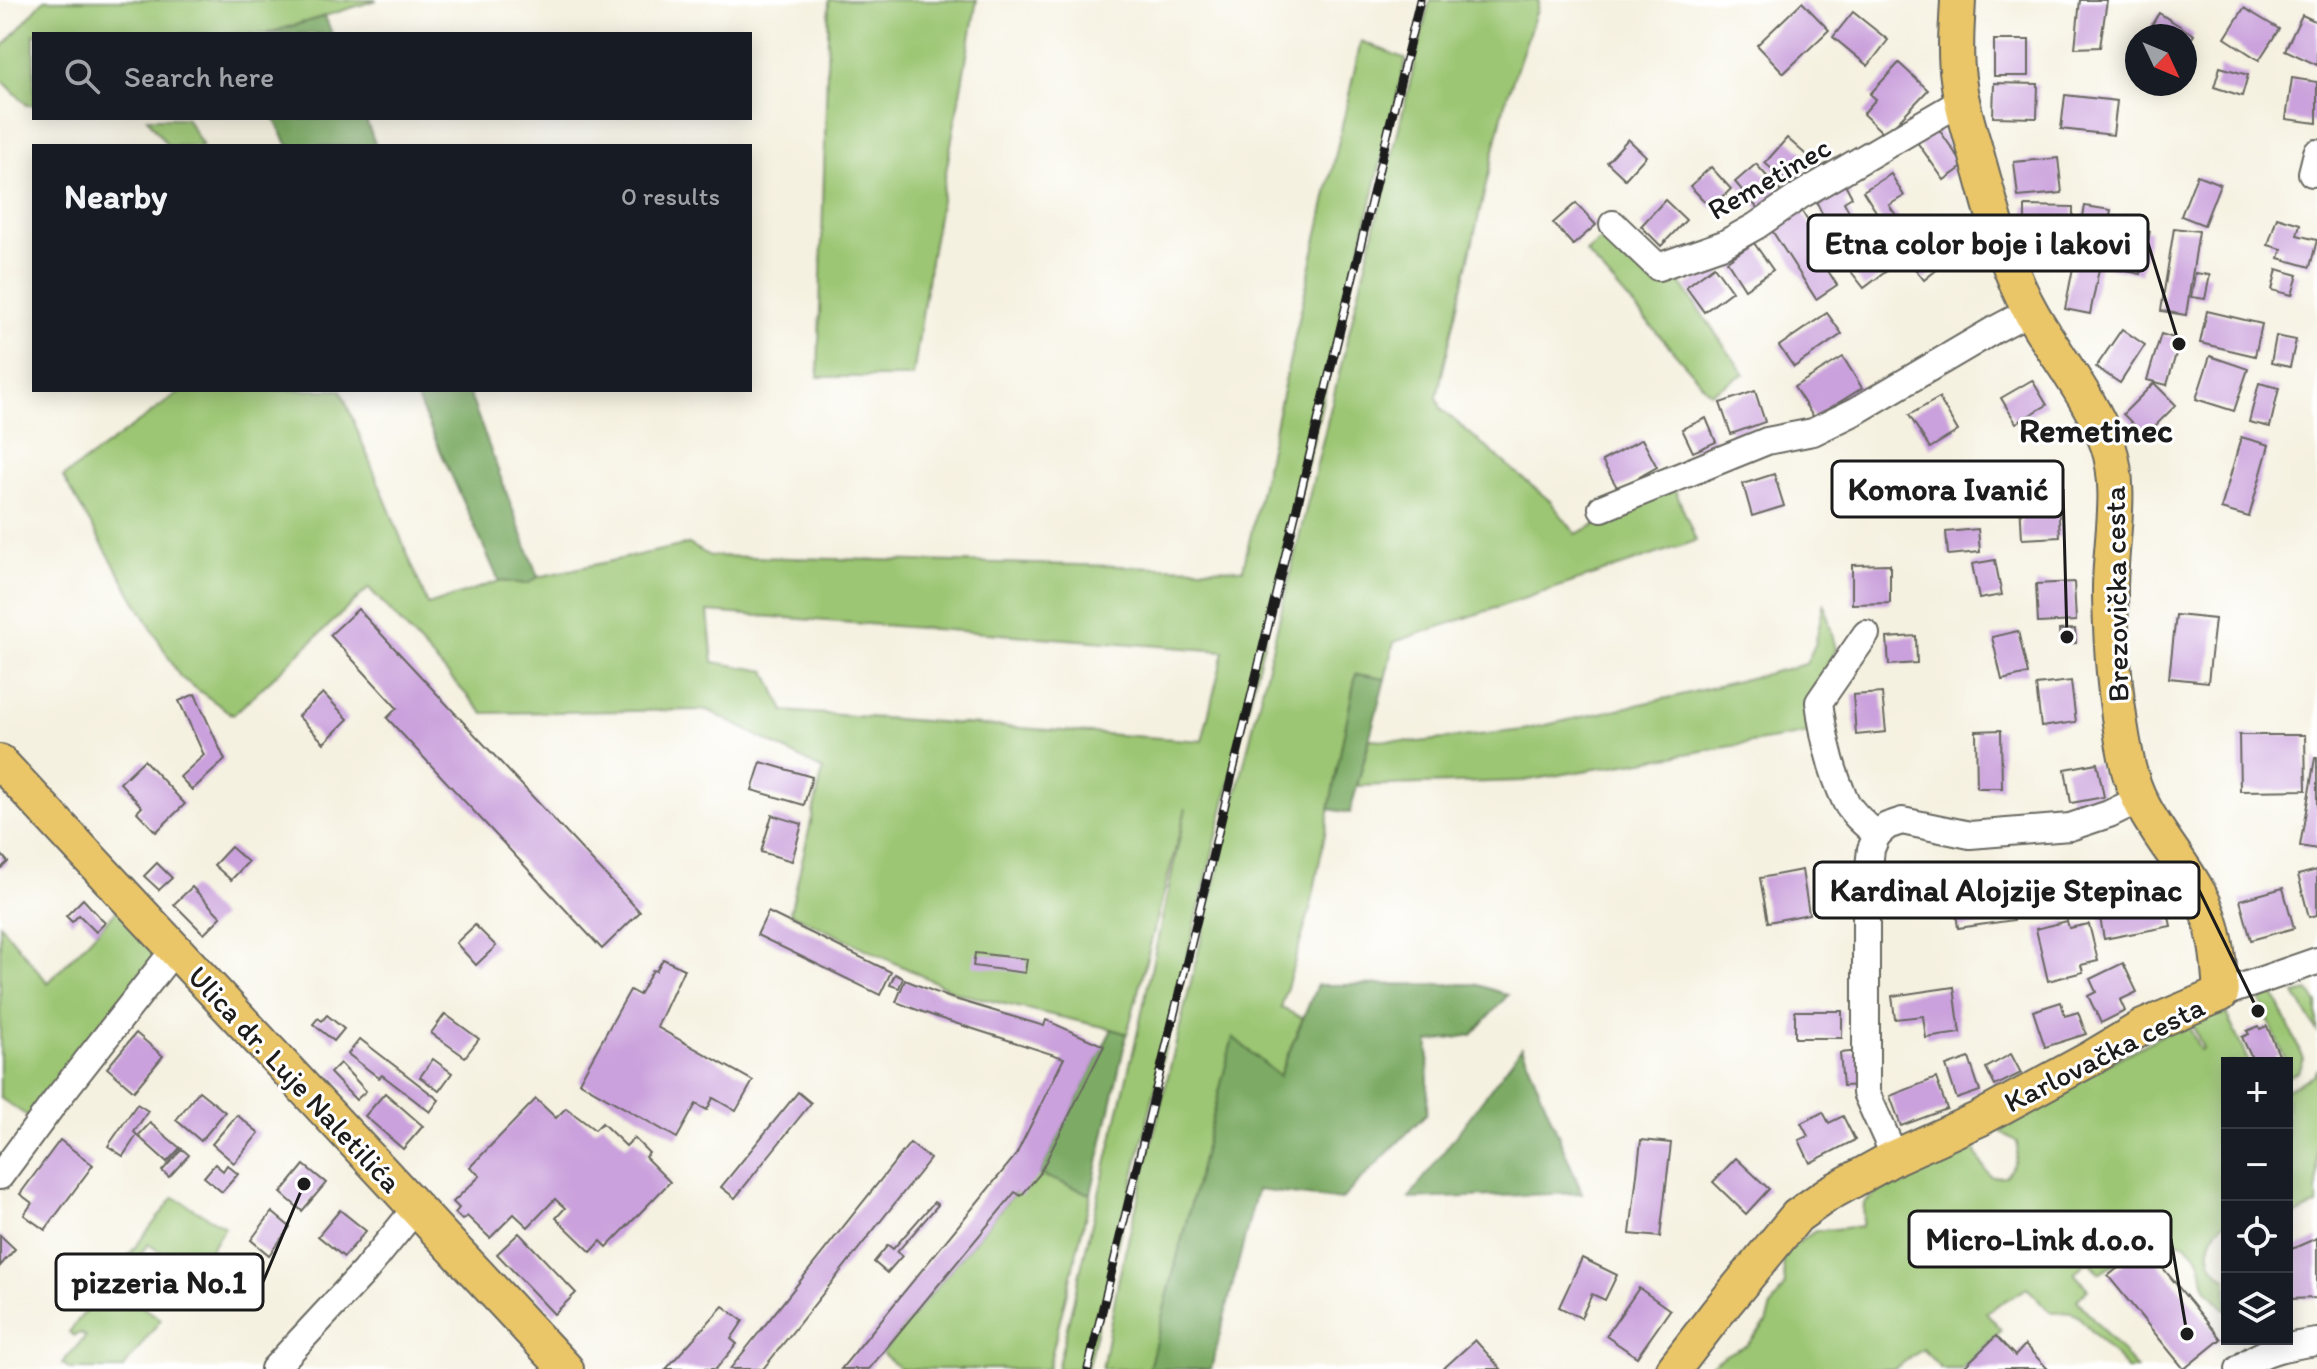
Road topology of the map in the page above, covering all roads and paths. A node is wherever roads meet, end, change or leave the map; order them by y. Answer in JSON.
{"nodes":[{"id":1,"x":1958,"y":0,"type":"edge"},
{"id":2,"x":1962,"y":101,"type":"junction"},
{"id":3,"x":1613,"y":224,"type":"dead end"},
{"id":4,"x":2030,"y":311,"type":"junction"},
{"id":5,"x":1602,"y":508,"type":"dead end"},
{"id":6,"x":1866,"y":634,"type":"dead end"},
{"id":7,"x":0,"y":762,"type":"edge"},
{"id":8,"x":2138,"y":800,"type":"junction"},
{"id":9,"x":1877,"y":835,"type":"junction"},
{"id":10,"x":175,"y":949,"type":"junction"},
{"id":11,"x":2313,"y":969,"type":"edge"},
{"id":12,"x":2221,"y":994,"type":"junction"},
{"id":13,"x":1895,"y":1157,"type":"junction"},
{"id":14,"x":0,"y":1176,"type":"edge"},
{"id":15,"x":416,"y":1208,"type":"junction"},
{"id":16,"x":2317,"y":1342,"type":"edge"},
{"id":17,"x":274,"y":1369,"type":"edge"},
{"id":18,"x":566,"y":1369,"type":"edge"},
{"id":19,"x":1674,"y":1369,"type":"edge"},
{"id":20,"x":2239,"y":1369,"type":"edge"}],
"edges":[{"from":1,"to":2,"type":"main road","name":"Brezovička cesta"},
{"from":2,"to":3,"type":"street","name":"Remetinec"},
{"from":2,"to":4,"type":"main road","name":"Brezovička cesta"},
{"from":4,"to":5,"type":"street"},
{"from":4,"to":8,"type":"main road","name":"Brezovička cesta"},
{"from":6,"to":9,"type":"street"},
{"from":7,"to":10,"type":"main road","name":"Ulica dr. Luje Naletilića"},
{"from":8,"to":9,"type":"street"},
{"from":8,"to":12,"type":"main road","name":"Brezovička cesta"},
{"from":9,"to":13,"type":"street"},
{"from":10,"to":14,"type":"street","name":"Ulica dr. Luje Naletilića"},
{"from":10,"to":15,"type":"main road","name":"Ulica dr. Luje Naletilića"},
{"from":11,"to":12,"type":"street","name":"Karlovačka cesta"},
{"from":12,"to":13,"type":"main road","name":"Karlovačka cesta"},
{"from":13,"to":19,"type":"main road","name":"Karlovačka cesta"},
{"from":15,"to":17,"type":"street","name":"Ulica dr. Luje Naletilića"},
{"from":15,"to":18,"type":"main road","name":"Ulica dr. Luje Naletilića"},
{"from":16,"to":20,"type":"street"}]}
